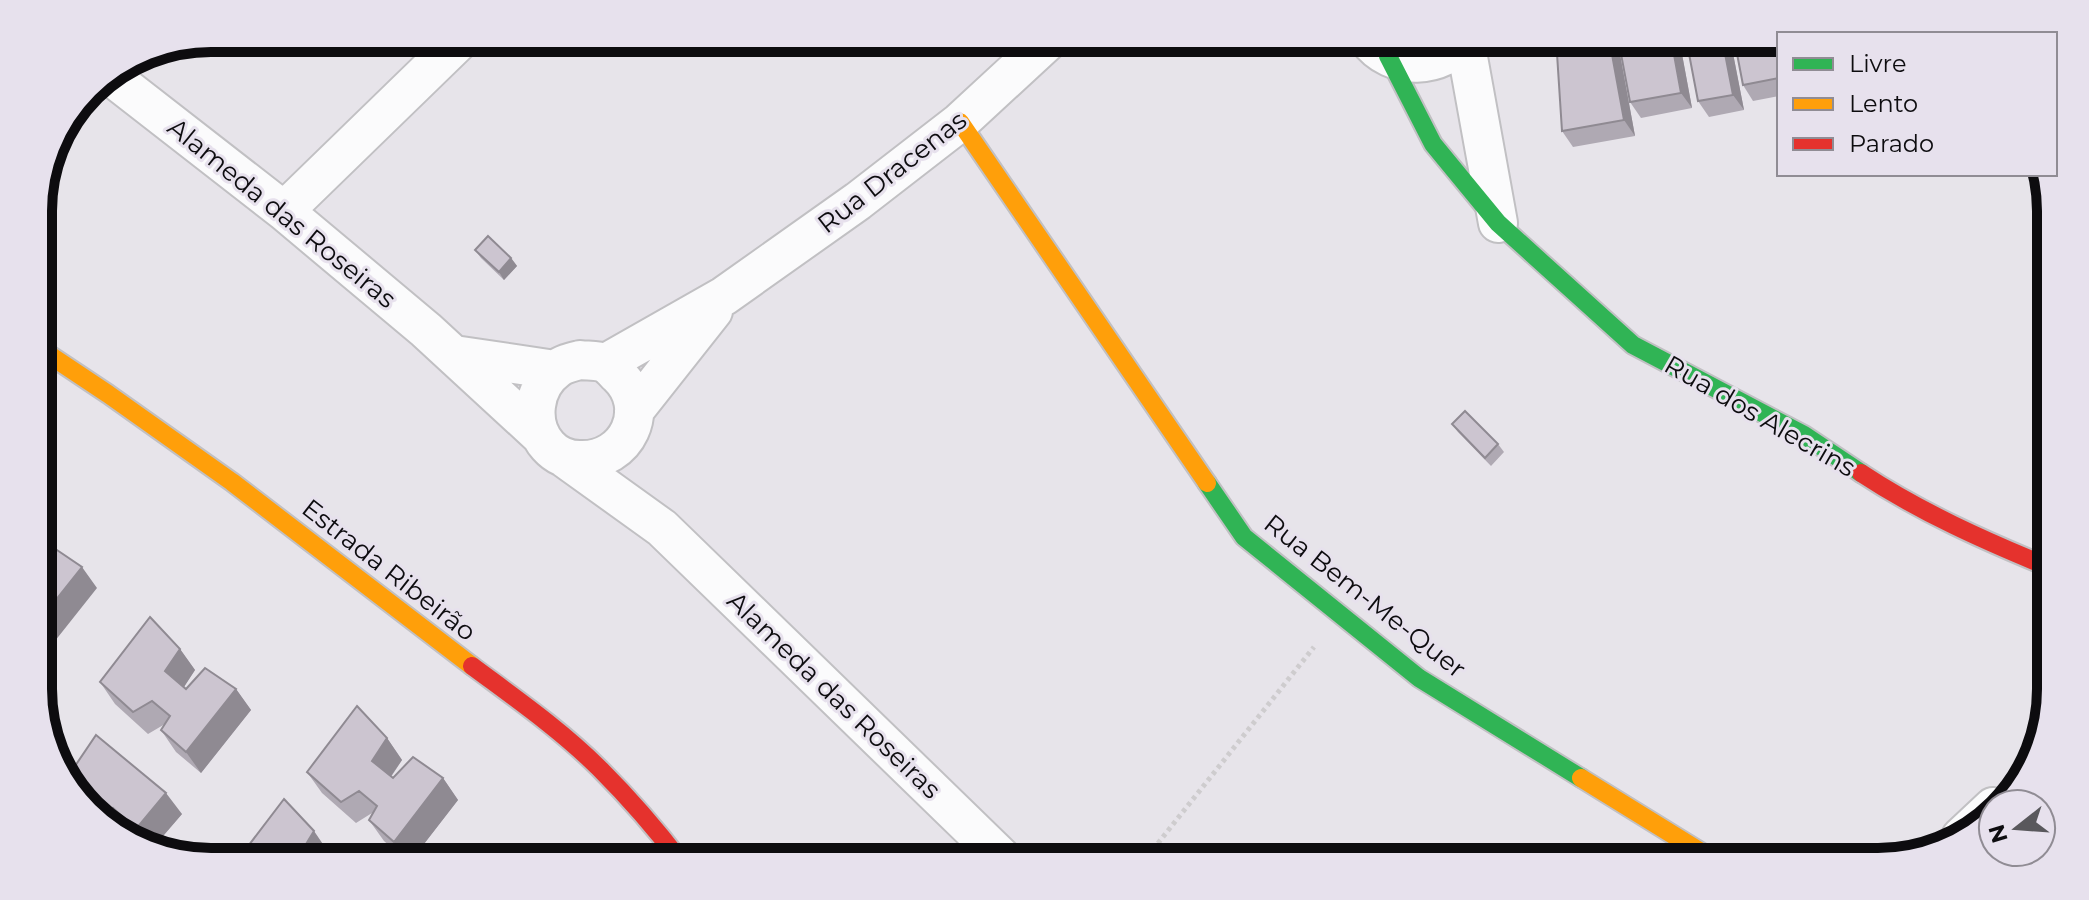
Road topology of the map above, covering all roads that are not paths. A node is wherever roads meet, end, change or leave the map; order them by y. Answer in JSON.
{"nodes":[{"id":1,"x":448,"y":52,"type":"edge"},
{"id":2,"x":1036,"y":52,"type":"edge"},
{"id":3,"x":1381,"y":52,"type":"edge"},
{"id":4,"x":1387,"y":52,"type":"edge"},
{"id":5,"x":1452,"y":52,"type":"edge"},
{"id":6,"x":1468,"y":52,"type":"edge"},
{"id":7,"x":119,"y":82,"type":"edge"},
{"id":8,"x":960,"y":122,"type":"junction"},
{"id":9,"x":284,"y":211,"type":"junction"},
{"id":10,"x":1498,"y":223,"type":"junction"},
{"id":11,"x":724,"y":296,"type":"junction"},
{"id":12,"x":454,"y":355,"type":"junction"},
{"id":13,"x":52,"y":357,"type":"edge"},
{"id":14,"x":606,"y":363,"type":"junction"},
{"id":15,"x":555,"y":370,"type":"junction"},
{"id":16,"x":634,"y":411,"type":"junction"},
{"id":17,"x":620,"y":446,"type":"junction"},
{"id":18,"x":553,"y":447,"type":"junction"},
{"id":19,"x":662,"y":528,"type":"junction"},
{"id":20,"x":2037,"y":562,"type":"edge"},
{"id":21,"x":670,"y":848,"type":"edge"},
{"id":22,"x":992,"y":848,"type":"edge"},
{"id":23,"x":1694,"y":848,"type":"edge"}],
"edges":[{"from":1,"to":9,"type":"street"},
{"from":2,"to":8,"type":"street","name":"Rua Dracenas"},
{"from":3,"to":10,"type":"street","name":"Rua dos Alecrins"},
{"from":4,"to":5,"type":"street"},
{"from":6,"to":10,"type":"street"},
{"from":7,"to":9,"type":"street","name":"Alameda das Roseiras"},
{"from":8,"to":11,"type":"street","name":"Rua Dracenas"},
{"from":8,"to":23,"type":"street","name":"Rua Bem-Me-Quer"},
{"from":9,"to":12,"type":"street","name":"Alameda das Roseiras"},
{"from":10,"to":20,"type":"street","name":"Rua dos Alecrins"},
{"from":11,"to":14,"type":"street","name":"Rua Dracenas"},
{"from":11,"to":16,"type":"street","name":"Rua Dracenas"},
{"from":12,"to":15,"type":"street"},
{"from":12,"to":18,"type":"street","name":"Alameda das Roseiras"},
{"from":13,"to":21,"type":"street","name":"Estrada Ribeirão"},
{"from":14,"to":15,"type":"street"},
{"from":14,"to":16,"type":"street"},
{"from":15,"to":18,"type":"street"},
{"from":16,"to":17,"type":"street"},
{"from":17,"to":18,"type":"street"},
{"from":17,"to":19,"type":"street","name":"Alameda das Roseiras"},
{"from":18,"to":19,"type":"street","name":"Alameda das Roseiras"},
{"from":19,"to":22,"type":"street","name":"Alameda das Roseiras"}]}
